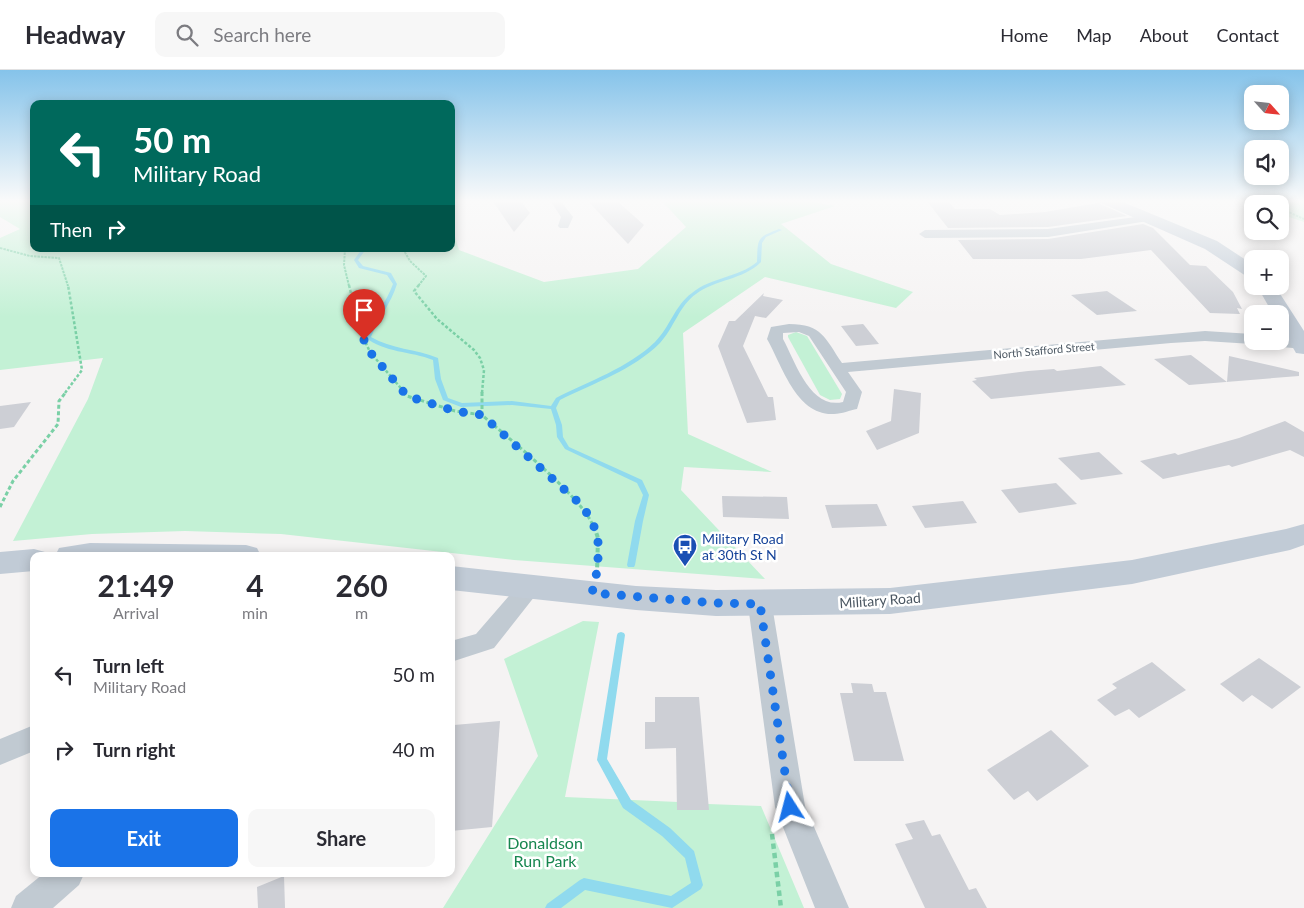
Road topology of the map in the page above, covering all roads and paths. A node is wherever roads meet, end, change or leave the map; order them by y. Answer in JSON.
{"nodes":[{"id":1,"x":1198,"y":239,"type":"edge"},
{"id":2,"x":0,"y":248,"type":"edge"},
{"id":3,"x":345,"y":252,"type":"edge"},
{"id":4,"x":405,"y":252,"type":"edge"},
{"id":5,"x":1244,"y":267,"type":"edge"},
{"id":6,"x":1272,"y":295,"type":"edge"},
{"id":7,"x":1244,"y":339,"type":"edge"},
{"id":8,"x":1289,"y":344,"type":"edge"},
{"id":9,"x":1303,"y":346,"type":"edge"},
{"id":10,"x":836,"y":368,"type":"junction"},
{"id":11,"x":482,"y":415,"type":"junction"},
{"id":12,"x":0,"y":506,"type":"edge"},
{"id":13,"x":1304,"y":534,"type":"edge"},
{"id":14,"x":30,"y":560,"type":"edge"},
{"id":15,"x":0,"y":563,"type":"edge"},
{"id":16,"x":455,"y":578,"type":"edge"},
{"id":17,"x":530,"y":587,"type":"junction"},
{"id":18,"x":592,"y":593,"type":"junction"},
{"id":19,"x":760,"y":604,"type":"junction"},
{"id":20,"x":455,"y":651,"type":"edge"},
{"id":21,"x":30,"y":740,"type":"edge"},
{"id":22,"x":0,"y":752,"type":"edge"},
{"id":23,"x":770,"y":825,"type":"dead end"},
{"id":24,"x":64,"y":877,"type":"edge"},
{"id":25,"x":28,"y":908,"type":"edge"},
{"id":26,"x":781,"y":908,"type":"edge"},
{"id":27,"x":832,"y":908,"type":"edge"}],
"edges":[{"from":1,"to":5,"type":"main road"},
{"from":2,"to":12,"type":"path"},
{"from":3,"to":11,"type":"path"},
{"from":4,"to":11,"type":"path"},
{"from":6,"to":9,"type":"main road"},
{"from":7,"to":10,"type":"street","name":"North Stafford Street"},
{"from":8,"to":9,"type":"street"},
{"from":10,"to":10,"type":"street"},
{"from":11,"to":18,"type":"path"},
{"from":13,"to":19,"type":"main road","name":"Military Road"},
{"from":14,"to":15,"type":"main road"},
{"from":16,"to":17,"type":"main road","name":"Military Road"},
{"from":17,"to":18,"type":"main road","name":"Military Road"},
{"from":17,"to":20,"type":"street"},
{"from":18,"to":19,"type":"main road","name":"Military Road"},
{"from":19,"to":27,"type":"street"},
{"from":21,"to":22,"type":"street"},
{"from":23,"to":26,"type":"path"},
{"from":24,"to":25,"type":"street"}]}
